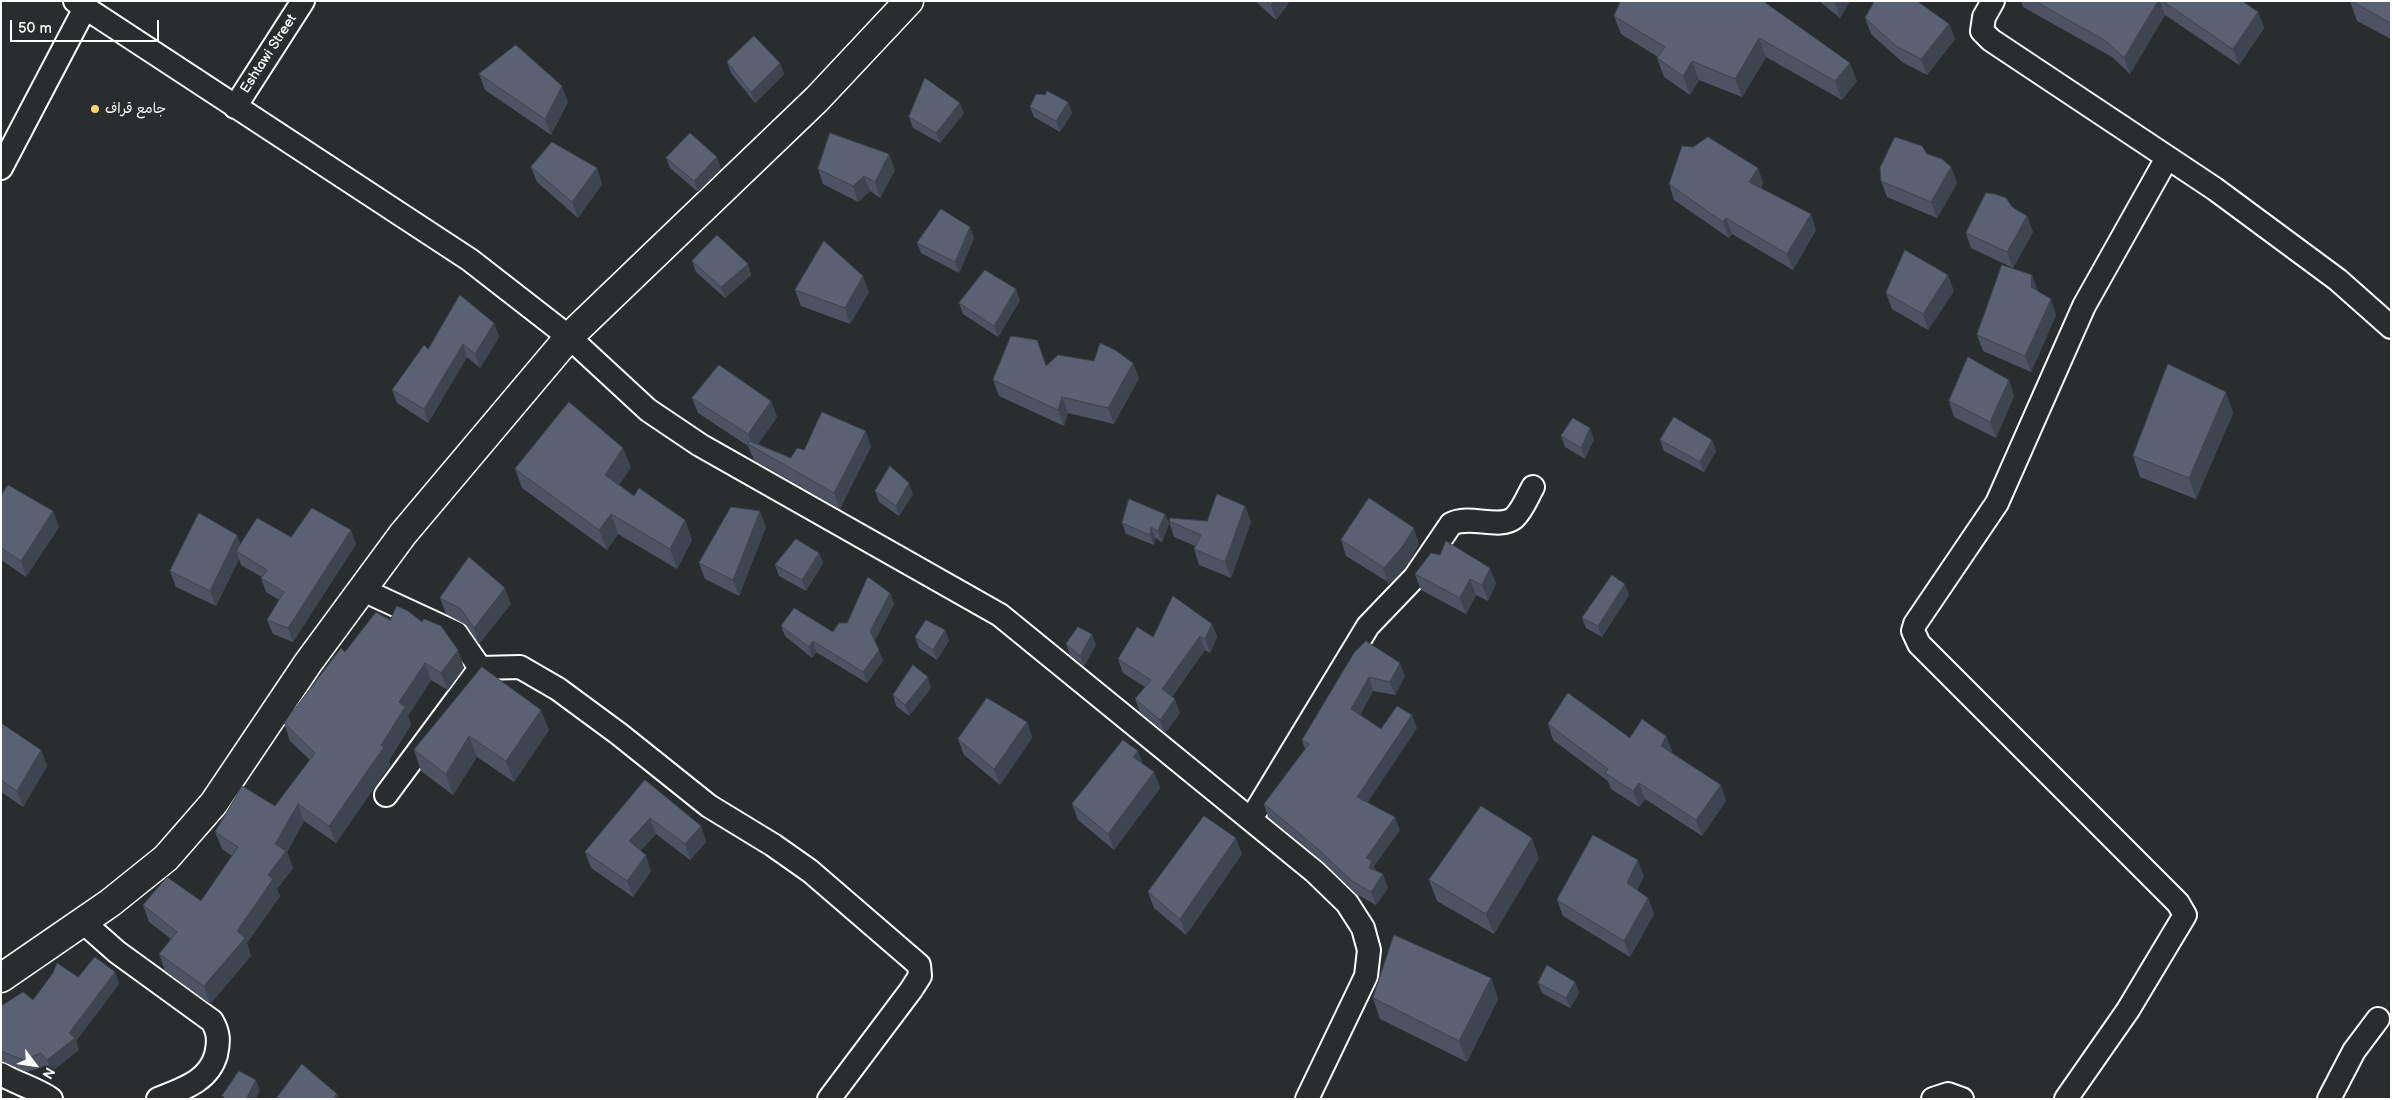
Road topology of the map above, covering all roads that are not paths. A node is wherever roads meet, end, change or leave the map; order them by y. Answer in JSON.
{"nodes":[{"id":1,"x":303,"y":1,"type":"edge"},
{"id":2,"x":909,"y":1,"type":"edge"},
{"id":3,"x":1993,"y":1,"type":"edge"},
{"id":4,"x":80,"y":4,"type":"edge"},
{"id":5,"x":235,"y":106,"type":"junction"},
{"id":6,"x":2167,"y":158,"type":"junction"},
{"id":7,"x":1,"y":168,"type":"edge"},
{"id":8,"x":2391,"y":327,"type":"edge"},
{"id":9,"x":569,"y":337,"type":"junction"},
{"id":10,"x":1533,"y":487,"type":"dead end"},
{"id":11,"x":363,"y":590,"type":"junction"},
{"id":12,"x":480,"y":668,"type":"junction"},
{"id":13,"x":386,"y":795,"type":"dead end"},
{"id":14,"x":1251,"y":819,"type":"junction"},
{"id":15,"x":83,"y":922,"type":"junction"},
{"id":16,"x":1,"y":978,"type":"edge"},
{"id":17,"x":2378,"y":1019,"type":"dead end"},
{"id":18,"x":1,"y":1074,"type":"edge"},
{"id":19,"x":51,"y":1099,"type":"edge"},
{"id":20,"x":158,"y":1099,"type":"edge"},
{"id":21,"x":829,"y":1099,"type":"edge"},
{"id":22,"x":1307,"y":1099,"type":"edge"},
{"id":23,"x":1933,"y":1099,"type":"edge"},
{"id":24,"x":1962,"y":1099,"type":"edge"},
{"id":25,"x":2066,"y":1099,"type":"edge"},
{"id":26,"x":2330,"y":1099,"type":"edge"}],
"edges":[{"from":1,"to":5,"type":"street","name":"Eshtawi Street"},
{"from":2,"to":9,"type":"street"},
{"from":3,"to":6,"type":"street"},
{"from":4,"to":5,"type":"street"},
{"from":4,"to":7,"type":"street"},
{"from":5,"to":9,"type":"street"},
{"from":6,"to":8,"type":"street"},
{"from":6,"to":25,"type":"street"},
{"from":9,"to":11,"type":"street"},
{"from":9,"to":14,"type":"street"},
{"from":10,"to":14,"type":"street"},
{"from":11,"to":12,"type":"street"},
{"from":11,"to":15,"type":"street"},
{"from":12,"to":13,"type":"street"},
{"from":12,"to":21,"type":"street"},
{"from":14,"to":22,"type":"street"},
{"from":15,"to":16,"type":"street"},
{"from":15,"to":20,"type":"street"},
{"from":17,"to":26,"type":"street"},
{"from":18,"to":19,"type":"street"},
{"from":23,"to":24,"type":"street"}]}
